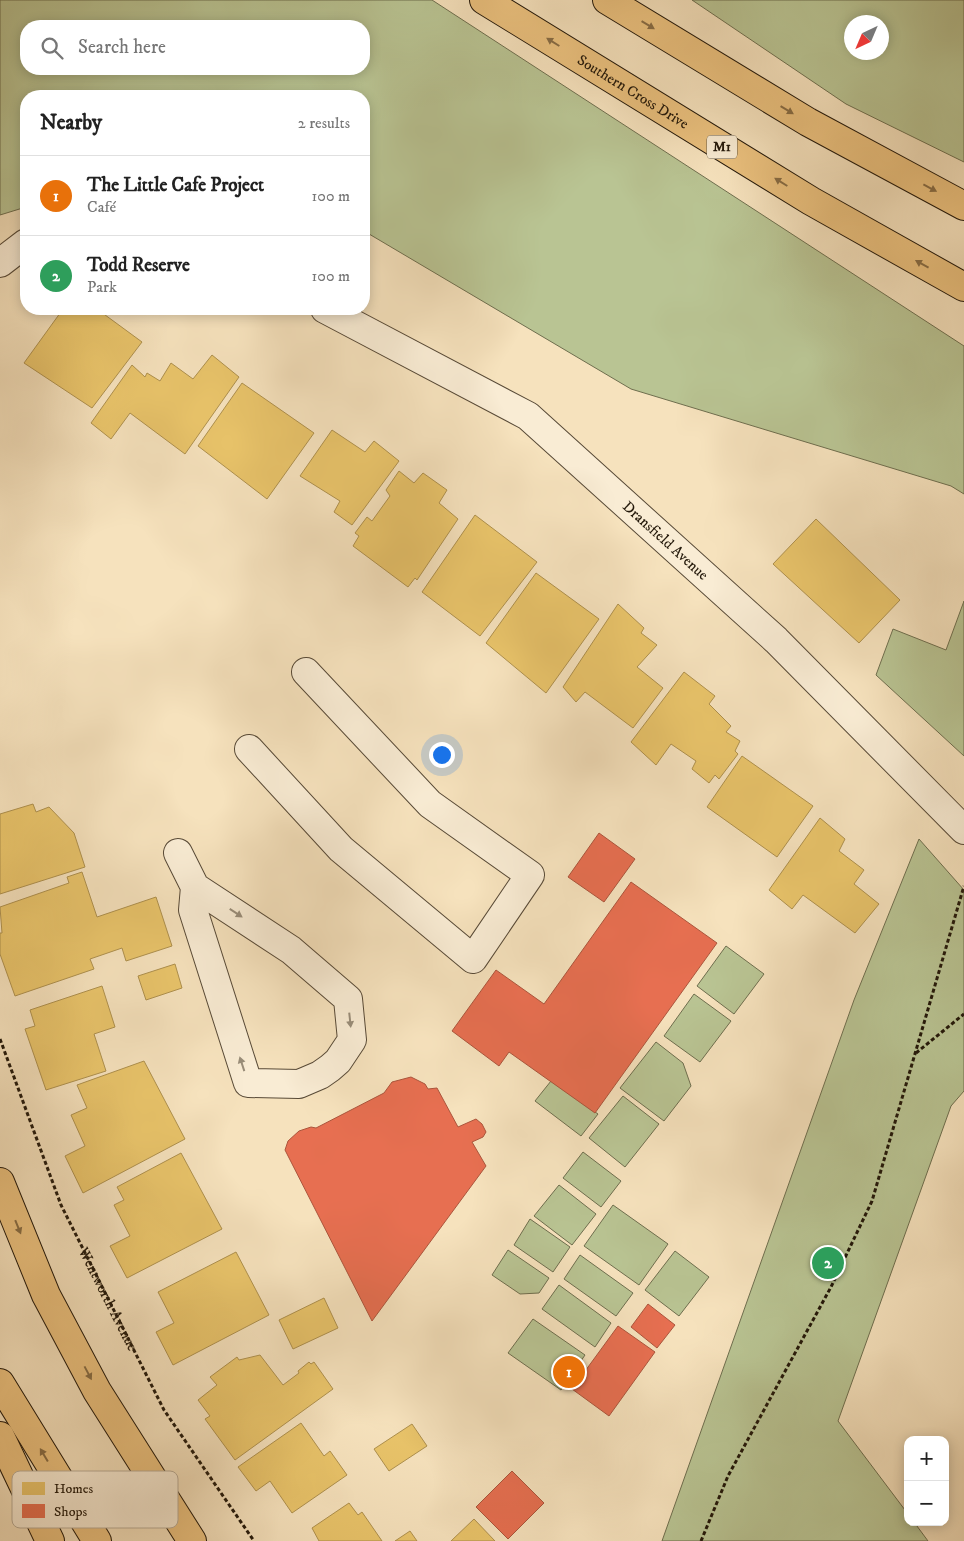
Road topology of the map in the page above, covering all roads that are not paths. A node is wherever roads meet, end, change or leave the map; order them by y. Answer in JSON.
{"nodes":[{"id":1,"x":484,"y":0,"type":"edge"},
{"id":2,"x":607,"y":0,"type":"edge"},
{"id":3,"x":964,"y":206,"type":"edge"},
{"id":4,"x":20,"y":248,"type":"edge"},
{"id":5,"x":0,"y":263,"type":"edge"},
{"id":6,"x":964,"y":288,"type":"edge"},
{"id":7,"x":336,"y":315,"type":"edge"},
{"id":8,"x":306,"y":672,"type":"dead end"},
{"id":9,"x":249,"y":749,"type":"dead end"},
{"id":10,"x":964,"y":830,"type":"edge"},
{"id":11,"x":178,"y":853,"type":"dead end"},
{"id":12,"x":195,"y":886,"type":"junction"},
{"id":13,"x":0,"y":1182,"type":"edge"},
{"id":14,"x":0,"y":1383,"type":"edge"},
{"id":15,"x":0,"y":1436,"type":"edge"},
{"id":16,"x":17,"y":1471,"type":"edge"},
{"id":17,"x":54,"y":1471,"type":"edge"},
{"id":18,"x":148,"y":1471,"type":"edge"},
{"id":19,"x":178,"y":1519,"type":"edge"},
{"id":20,"x":44,"y":1528,"type":"edge"},
{"id":21,"x":89,"y":1528,"type":"edge"},
{"id":22,"x":50,"y":1541,"type":"edge"},
{"id":23,"x":97,"y":1541,"type":"edge"},
{"id":24,"x":192,"y":1541,"type":"edge"}],
"edges":[{"from":6,"to":1,"type":"main road","name":"Southern Cross Drive","number":"M1","one_way":true},
{"from":2,"to":3,"type":"main road","one_way":true},
{"from":4,"to":5,"type":"street"},
{"from":7,"to":10,"type":"street","name":"Dransfield Avenue"},
{"from":8,"to":9,"type":"street"},
{"from":11,"to":12,"type":"street"},
{"from":12,"to":12,"type":"street","one_way":true},
{"from":13,"to":18,"type":"main road","one_way":true},
{"from":17,"to":14,"type":"main road","one_way":true},
{"from":15,"to":16,"type":"main road"},
{"from":19,"to":24,"type":"main road","one_way":true},
{"from":20,"to":22,"type":"main road"},
{"from":23,"to":21,"type":"main road","one_way":true}]}
